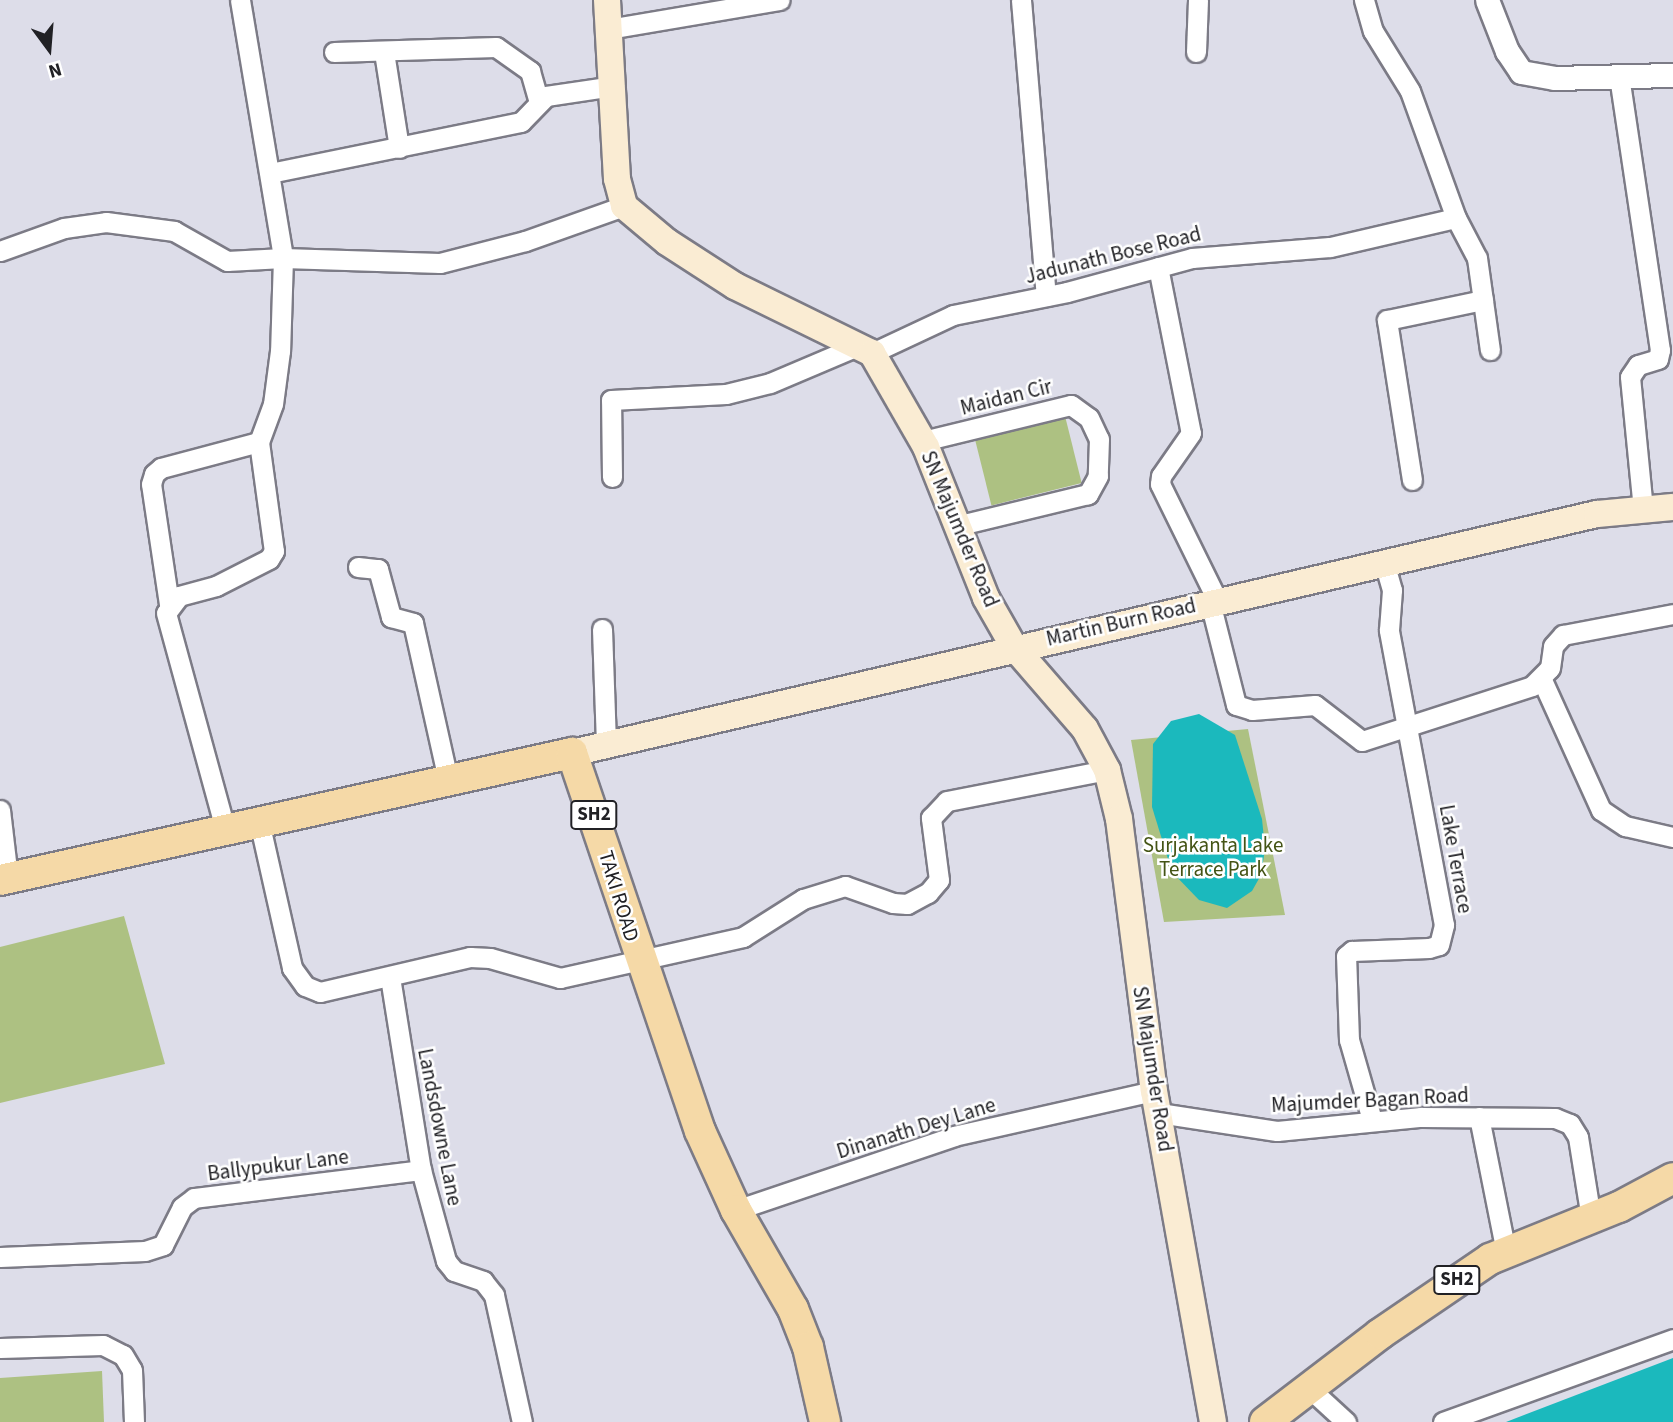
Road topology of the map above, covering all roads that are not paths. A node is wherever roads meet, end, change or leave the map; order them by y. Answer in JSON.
{"nodes":[{"id":1,"x":240,"y":0,"type":"edge"},
{"id":2,"x":607,"y":0,"type":"edge"},
{"id":3,"x":780,"y":0,"type":"edge"},
{"id":4,"x":1021,"y":0,"type":"edge"},
{"id":5,"x":1198,"y":0,"type":"edge"},
{"id":6,"x":1364,"y":0,"type":"edge"},
{"id":7,"x":1487,"y":0,"type":"edge"},
{"id":8,"x":608,"y":29,"type":"junction"},
{"id":9,"x":334,"y":52,"type":"dead end"},
{"id":10,"x":384,"y":52,"type":"junction"},
{"id":11,"x":1196,"y":52,"type":"dead end"},
{"id":12,"x":1673,"y":75,"type":"edge"},
{"id":13,"x":1619,"y":76,"type":"junction"},
{"id":14,"x":614,"y":86,"type":"junction"},
{"id":15,"x":538,"y":99,"type":"junction"},
{"id":16,"x":399,"y":148,"type":"junction"},
{"id":17,"x":270,"y":173,"type":"junction"},
{"id":18,"x":624,"y":206,"type":"junction"},
{"id":19,"x":1456,"y":219,"type":"junction"},
{"id":20,"x":0,"y":251,"type":"edge"},
{"id":21,"x":283,"y":258,"type":"junction"},
{"id":22,"x":1158,"y":267,"type":"junction"},
{"id":23,"x":1046,"y":296,"type":"junction"},
{"id":24,"x":1483,"y":300,"type":"junction"},
{"id":25,"x":864,"y":349,"type":"junction"},
{"id":26,"x":1490,"y":350,"type":"dead end"},
{"id":27,"x":259,"y":442,"type":"junction"},
{"id":28,"x":923,"y":442,"type":"junction"},
{"id":29,"x":612,"y":477,"type":"dead end"},
{"id":30,"x":1412,"y":480,"type":"dead end"},
{"id":31,"x":1673,"y":507,"type":"edge"},
{"id":32,"x":1643,"y":510,"type":"junction"},
{"id":33,"x":956,"y":526,"type":"junction"},
{"id":34,"x":1384,"y":562,"type":"junction"},
{"id":35,"x":358,"y":567,"type":"dead end"},
{"id":36,"x":1214,"y":601,"type":"junction"},
{"id":37,"x":169,"y":604,"type":"junction"},
{"id":38,"x":1673,"y":617,"type":"edge"},
{"id":39,"x":602,"y":629,"type":"dead end"},
{"id":40,"x":1014,"y":647,"type":"junction"},
{"id":41,"x":1542,"y":680,"type":"junction"},
{"id":42,"x":1409,"y":728,"type":"junction"},
{"id":43,"x":606,"y":745,"type":"junction"},
{"id":44,"x":572,"y":753,"type":"junction"},
{"id":45,"x":1107,"y":770,"type":"junction"},
{"id":46,"x":448,"y":780,"type":"junction"},
{"id":47,"x":0,"y":810,"type":"edge"},
{"id":48,"x":258,"y":821,"type":"junction"},
{"id":49,"x":225,"y":828,"type":"junction"},
{"id":50,"x":1673,"y":837,"type":"edge"},
{"id":51,"x":4,"y":879,"type":"edge"},
{"id":52,"x":639,"y":962,"type":"junction"},
{"id":53,"x":390,"y":976,"type":"junction"},
{"id":54,"x":1156,"y":1102,"type":"junction"},
{"id":55,"x":1479,"y":1117,"type":"junction"},
{"id":56,"x":1372,"y":1120,"type":"junction"},
{"id":57,"x":421,"y":1170,"type":"junction"},
{"id":58,"x":1673,"y":1178,"type":"edge"},
{"id":59,"x":736,"y":1210,"type":"junction"},
{"id":60,"x":1591,"y":1218,"type":"junction"},
{"id":61,"x":1506,"y":1252,"type":"junction"},
{"id":62,"x":0,"y":1257,"type":"edge"},
{"id":63,"x":1673,"y":1339,"type":"edge"},
{"id":64,"x":0,"y":1348,"type":"edge"},
{"id":65,"x":1310,"y":1389,"type":"junction"},
{"id":66,"x":134,"y":1422,"type":"edge"},
{"id":67,"x":522,"y":1422,"type":"edge"},
{"id":68,"x":825,"y":1422,"type":"edge"},
{"id":69,"x":1213,"y":1422,"type":"edge"},
{"id":70,"x":1265,"y":1422,"type":"edge"},
{"id":71,"x":1346,"y":1422,"type":"edge"},
{"id":72,"x":1443,"y":1422,"type":"edge"}],
"edges":[{"from":1,"to":17,"type":"street"},
{"from":2,"to":8,"type":"main road"},
{"from":3,"to":8,"type":"street"},
{"from":4,"to":23,"type":"street"},
{"from":5,"to":11,"type":"street"},
{"from":6,"to":19,"type":"street"},
{"from":7,"to":13,"type":"street"},
{"from":8,"to":14,"type":"main road"},
{"from":9,"to":10,"type":"street"},
{"from":10,"to":15,"type":"street"},
{"from":10,"to":16,"type":"street"},
{"from":12,"to":13,"type":"street"},
{"from":13,"to":32,"type":"street"},
{"from":14,"to":15,"type":"street"},
{"from":14,"to":18,"type":"main road"},
{"from":15,"to":16,"type":"street"},
{"from":16,"to":17,"type":"street"},
{"from":17,"to":21,"type":"street"},
{"from":18,"to":21,"type":"street"},
{"from":18,"to":25,"type":"main road"},
{"from":19,"to":22,"type":"street","name":"Jadunath Bose Road"},
{"from":19,"to":24,"type":"street"},
{"from":20,"to":21,"type":"street"},
{"from":21,"to":27,"type":"street"},
{"from":22,"to":23,"type":"street","name":"Jadunath Bose Road"},
{"from":22,"to":36,"type":"street"},
{"from":23,"to":25,"type":"street","name":"Jadunath Bose Road"},
{"from":24,"to":26,"type":"street"},
{"from":24,"to":30,"type":"street"},
{"from":25,"to":28,"type":"main road","name":"SN Majumder Road"},
{"from":25,"to":29,"type":"street","name":"Jadunath Bose Road"},
{"from":27,"to":37,"type":"street"},
{"from":27,"to":37,"type":"street"},
{"from":28,"to":33,"type":"main road","name":"SN Majumder Road"},
{"from":28,"to":33,"type":"street","name":"Maidan Cir"},
{"from":31,"to":32,"type":"main road","name":"Martin Burn Road"},
{"from":32,"to":34,"type":"main road","name":"Martin Burn Road"},
{"from":33,"to":40,"type":"main road","name":"SN Majumder Road"},
{"from":34,"to":36,"type":"main road","name":"Martin Burn Road"},
{"from":34,"to":42,"type":"street","name":"Lake Terrace"},
{"from":35,"to":46,"type":"street"},
{"from":36,"to":40,"type":"main road","name":"Martin Burn Road"},
{"from":36,"to":42,"type":"street"},
{"from":37,"to":49,"type":"street"},
{"from":38,"to":41,"type":"street"},
{"from":39,"to":43,"type":"street"},
{"from":40,"to":43,"type":"main road","name":"Martin Burn Road"},
{"from":40,"to":45,"type":"main road","name":"SN Majumder Road"},
{"from":41,"to":42,"type":"street"},
{"from":41,"to":50,"type":"street"},
{"from":42,"to":56,"type":"street","name":"Lake Terrace"},
{"from":43,"to":44,"type":"main road","name":"Martin Burn Road"},
{"from":44,"to":46,"type":"main road"},
{"from":44,"to":52,"type":"main road","name":"TAKI ROAD","number":"SH2"},
{"from":45,"to":52,"type":"street"},
{"from":45,"to":54,"type":"main road","name":"SN Majumder Road"},
{"from":46,"to":48,"type":"main road"},
{"from":47,"to":51,"type":"street"},
{"from":48,"to":49,"type":"main road"},
{"from":48,"to":53,"type":"street"},
{"from":49,"to":51,"type":"main road"},
{"from":52,"to":53,"type":"street"},
{"from":52,"to":59,"type":"main road","name":"TAKI ROAD","number":"SH2"},
{"from":53,"to":57,"type":"street","name":"Landsdowne Lane"},
{"from":54,"to":56,"type":"street","name":"Majumder Bagan Road"},
{"from":54,"to":59,"type":"street","name":"Dinanath Dey Lane"},
{"from":54,"to":69,"type":"main road","name":"SN Majumder Road"},
{"from":55,"to":56,"type":"street","name":"Majumder Bagan Road"},
{"from":55,"to":60,"type":"street","name":"Majumder Bagan Road"},
{"from":55,"to":61,"type":"street"},
{"from":57,"to":62,"type":"street","name":"Ballypukur Lane"},
{"from":57,"to":67,"type":"street","name":"Landsdowne Lane"},
{"from":58,"to":60,"type":"main road","number":"SH2"},
{"from":59,"to":68,"type":"main road","name":"TAKI ROAD","number":"SH2"},
{"from":60,"to":61,"type":"main road","number":"SH2"},
{"from":61,"to":65,"type":"main road","number":"SH2"},
{"from":63,"to":72,"type":"street"},
{"from":64,"to":66,"type":"street"},
{"from":65,"to":70,"type":"main road","number":"SH2"},
{"from":65,"to":71,"type":"street"}]}
